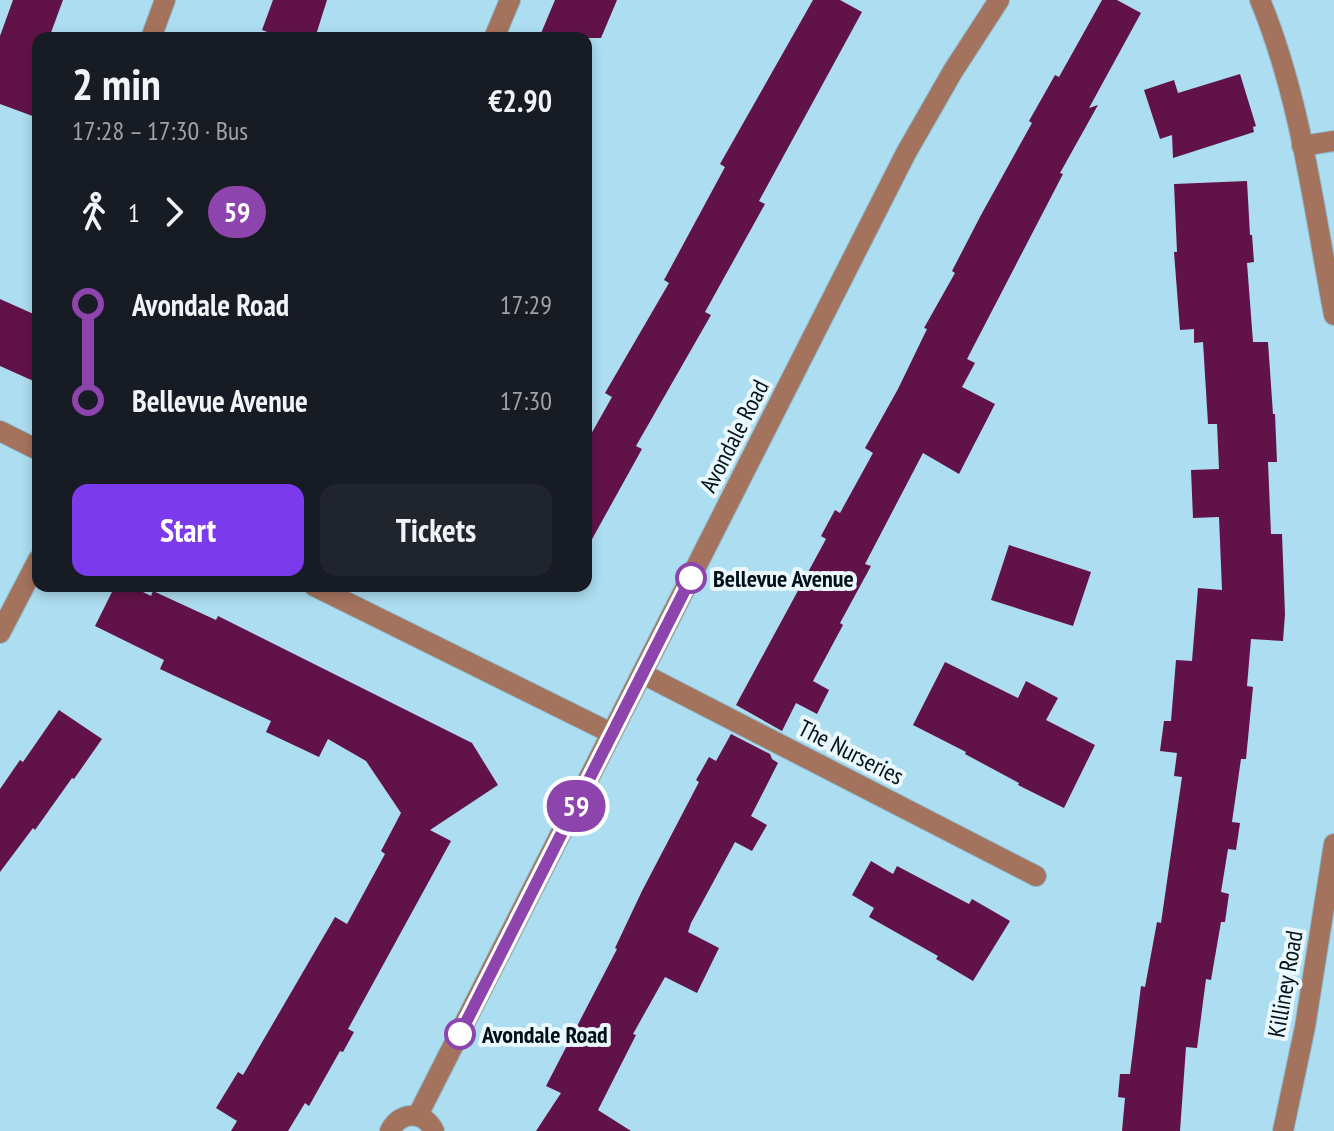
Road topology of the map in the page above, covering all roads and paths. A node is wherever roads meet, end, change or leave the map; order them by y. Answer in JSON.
{"nodes":[{"id":1,"x":165,"y":0,"type":"edge"},
{"id":2,"x":510,"y":0,"type":"edge"},
{"id":3,"x":999,"y":0,"type":"edge"},
{"id":4,"x":1260,"y":0,"type":"edge"},
{"id":5,"x":153,"y":32,"type":"edge"},
{"id":6,"x":497,"y":32,"type":"edge"},
{"id":7,"x":1334,"y":141,"type":"edge"},
{"id":8,"x":1302,"y":146,"type":"junction"},
{"id":9,"x":1334,"y":315,"type":"edge"},
{"id":10,"x":0,"y":431,"type":"edge"},
{"id":11,"x":32,"y":447,"type":"edge"},
{"id":12,"x":32,"y":572,"type":"edge"},
{"id":13,"x":326,"y":592,"type":"edge"},
{"id":14,"x":0,"y":633,"type":"edge"},
{"id":15,"x":643,"y":674,"type":"junction"},
{"id":16,"x":611,"y":733,"type":"junction"},
{"id":17,"x":1334,"y":844,"type":"edge"},
{"id":18,"x":1036,"y":876,"type":"dead end"},
{"id":19,"x":418,"y":1115,"type":"junction"},
{"id":20,"x":390,"y":1131,"type":"edge"},
{"id":21,"x":434,"y":1131,"type":"edge"},
{"id":22,"x":1283,"y":1131,"type":"edge"}],
"edges":[{"from":1,"to":5,"type":"street"},
{"from":2,"to":6,"type":"street"},
{"from":3,"to":15,"type":"street","name":"Avondale Road"},
{"from":4,"to":8,"type":"street"},
{"from":7,"to":8,"type":"street"},
{"from":8,"to":9,"type":"street"},
{"from":10,"to":11,"type":"street"},
{"from":12,"to":14,"type":"street"},
{"from":13,"to":16,"type":"street"},
{"from":15,"to":16,"type":"street","name":"Avondale Road"},
{"from":15,"to":18,"type":"street","name":"The Nurseries"},
{"from":16,"to":19,"type":"street","name":"Avondale Road"},
{"from":17,"to":22,"type":"street","name":"Killiney Road"},
{"from":19,"to":20,"type":"street"},
{"from":19,"to":21,"type":"street"}]}
